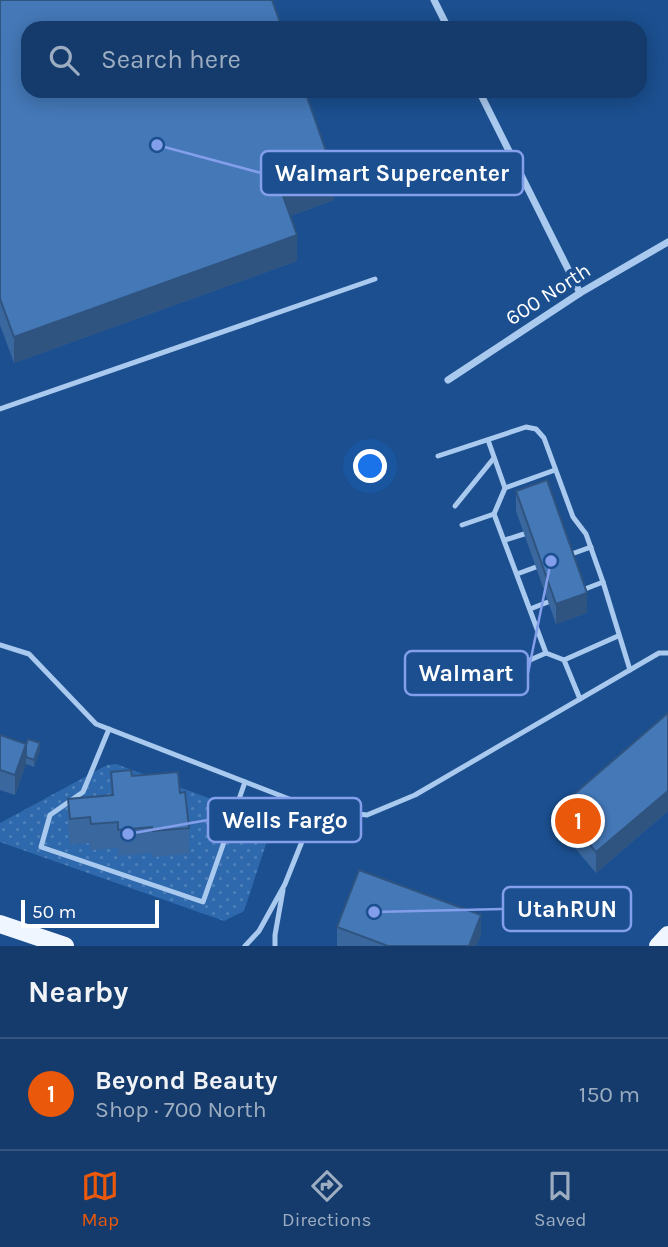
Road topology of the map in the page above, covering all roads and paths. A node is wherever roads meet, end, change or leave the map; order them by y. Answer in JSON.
{"nodes":[{"id":1,"x":434,"y":0,"type":"edge"},
{"id":2,"x":444,"y":21,"type":"edge"},
{"id":3,"x":482,"y":98,"type":"edge"},
{"id":4,"x":668,"y":242,"type":"edge"},
{"id":5,"x":375,"y":279,"type":"dead end"},
{"id":6,"x":580,"y":293,"type":"junction"},
{"id":7,"x":449,"y":380,"type":"dead end"},
{"id":8,"x":0,"y":409,"type":"edge"},
{"id":9,"x":488,"y":440,"type":"junction"},
{"id":10,"x":438,"y":456,"type":"dead end"},
{"id":11,"x":494,"y":458,"type":"junction"},
{"id":12,"x":555,"y":470,"type":"junction"},
{"id":13,"x":505,"y":488,"type":"junction"},
{"id":14,"x":455,"y":506,"type":"dead end"},
{"id":15,"x":494,"y":514,"type":"junction"},
{"id":16,"x":573,"y":517,"type":"junction"},
{"id":17,"x":564,"y":520,"type":"edge"},
{"id":18,"x":461,"y":525,"type":"dead end"},
{"id":19,"x":524,"y":534,"type":"edge"},
{"id":20,"x":505,"y":540,"type":"junction"},
{"id":21,"x":591,"y":547,"type":"junction"},
{"id":22,"x":566,"y":556,"type":"edge"},
{"id":23,"x":536,"y":567,"type":"edge"},
{"id":24,"x":517,"y":574,"type":"junction"},
{"id":25,"x":603,"y":582,"type":"junction"},
{"id":26,"x":579,"y":591,"type":"edge"},
{"id":27,"x":548,"y":602,"type":"edge"},
{"id":28,"x":530,"y":609,"type":"junction"},
{"id":29,"x":618,"y":636,"type":"junction"},
{"id":30,"x":0,"y":645,"type":"edge"},
{"id":31,"x":546,"y":653,"type":"junction"},
{"id":32,"x":668,"y":653,"type":"edge"},
{"id":33,"x":565,"y":660,"type":"junction"},
{"id":34,"x":514,"y":667,"type":"dead end"},
{"id":35,"x":630,"y":670,"type":"junction"},
{"id":36,"x":580,"y":699,"type":"junction"},
{"id":37,"x":109,"y":729,"type":"junction"},
{"id":38,"x":245,"y":782,"type":"junction"},
{"id":39,"x":314,"y":809,"type":"junction"},
{"id":40,"x":285,"y":884,"type":"junction"},
{"id":41,"x":0,"y":924,"type":"edge"},
{"id":42,"x":668,"y":934,"type":"edge"},
{"id":43,"x":40,"y":942,"type":"edge"},
{"id":44,"x":65,"y":946,"type":"edge"},
{"id":45,"x":245,"y":946,"type":"edge"},
{"id":46,"x":275,"y":946,"type":"edge"},
{"id":47,"x":657,"y":946,"type":"edge"}],
"edges":[{"from":1,"to":2,"type":"street"},
{"from":3,"to":6,"type":"street"},
{"from":4,"to":6,"type":"street","name":"600 North"},
{"from":5,"to":8,"type":"lane"},
{"from":6,"to":7,"type":"street","name":"600 North"},
{"from":9,"to":10,"type":"lane"},
{"from":9,"to":11,"type":"lane"},
{"from":9,"to":12,"type":"lane"},
{"from":11,"to":13,"type":"lane"},
{"from":11,"to":14,"type":"lane"},
{"from":12,"to":13,"type":"lane"},
{"from":12,"to":16,"type":"lane"},
{"from":13,"to":15,"type":"lane"},
{"from":15,"to":18,"type":"lane"},
{"from":15,"to":20,"type":"lane"},
{"from":16,"to":17,"type":"lane"},
{"from":16,"to":21,"type":"lane"},
{"from":19,"to":20,"type":"lane"},
{"from":20,"to":24,"type":"lane"},
{"from":21,"to":22,"type":"lane"},
{"from":21,"to":25,"type":"lane"},
{"from":23,"to":24,"type":"lane"},
{"from":24,"to":28,"type":"lane"},
{"from":25,"to":26,"type":"lane"},
{"from":25,"to":29,"type":"lane"},
{"from":27,"to":28,"type":"lane"},
{"from":28,"to":31,"type":"lane"},
{"from":29,"to":33,"type":"lane"},
{"from":29,"to":35,"type":"lane"},
{"from":30,"to":37,"type":"lane"},
{"from":31,"to":33,"type":"lane"},
{"from":31,"to":34,"type":"lane"},
{"from":32,"to":35,"type":"lane"},
{"from":33,"to":36,"type":"lane"},
{"from":35,"to":36,"type":"lane"},
{"from":36,"to":39,"type":"lane"},
{"from":37,"to":38,"type":"lane"},
{"from":37,"to":38,"type":"lane"},
{"from":38,"to":39,"type":"lane"},
{"from":39,"to":40,"type":"lane"},
{"from":40,"to":45,"type":"lane"},
{"from":40,"to":46,"type":"lane"},
{"from":41,"to":43,"type":"main road"},
{"from":42,"to":47,"type":"main road"},
{"from":43,"to":44,"type":"main road"}]}
